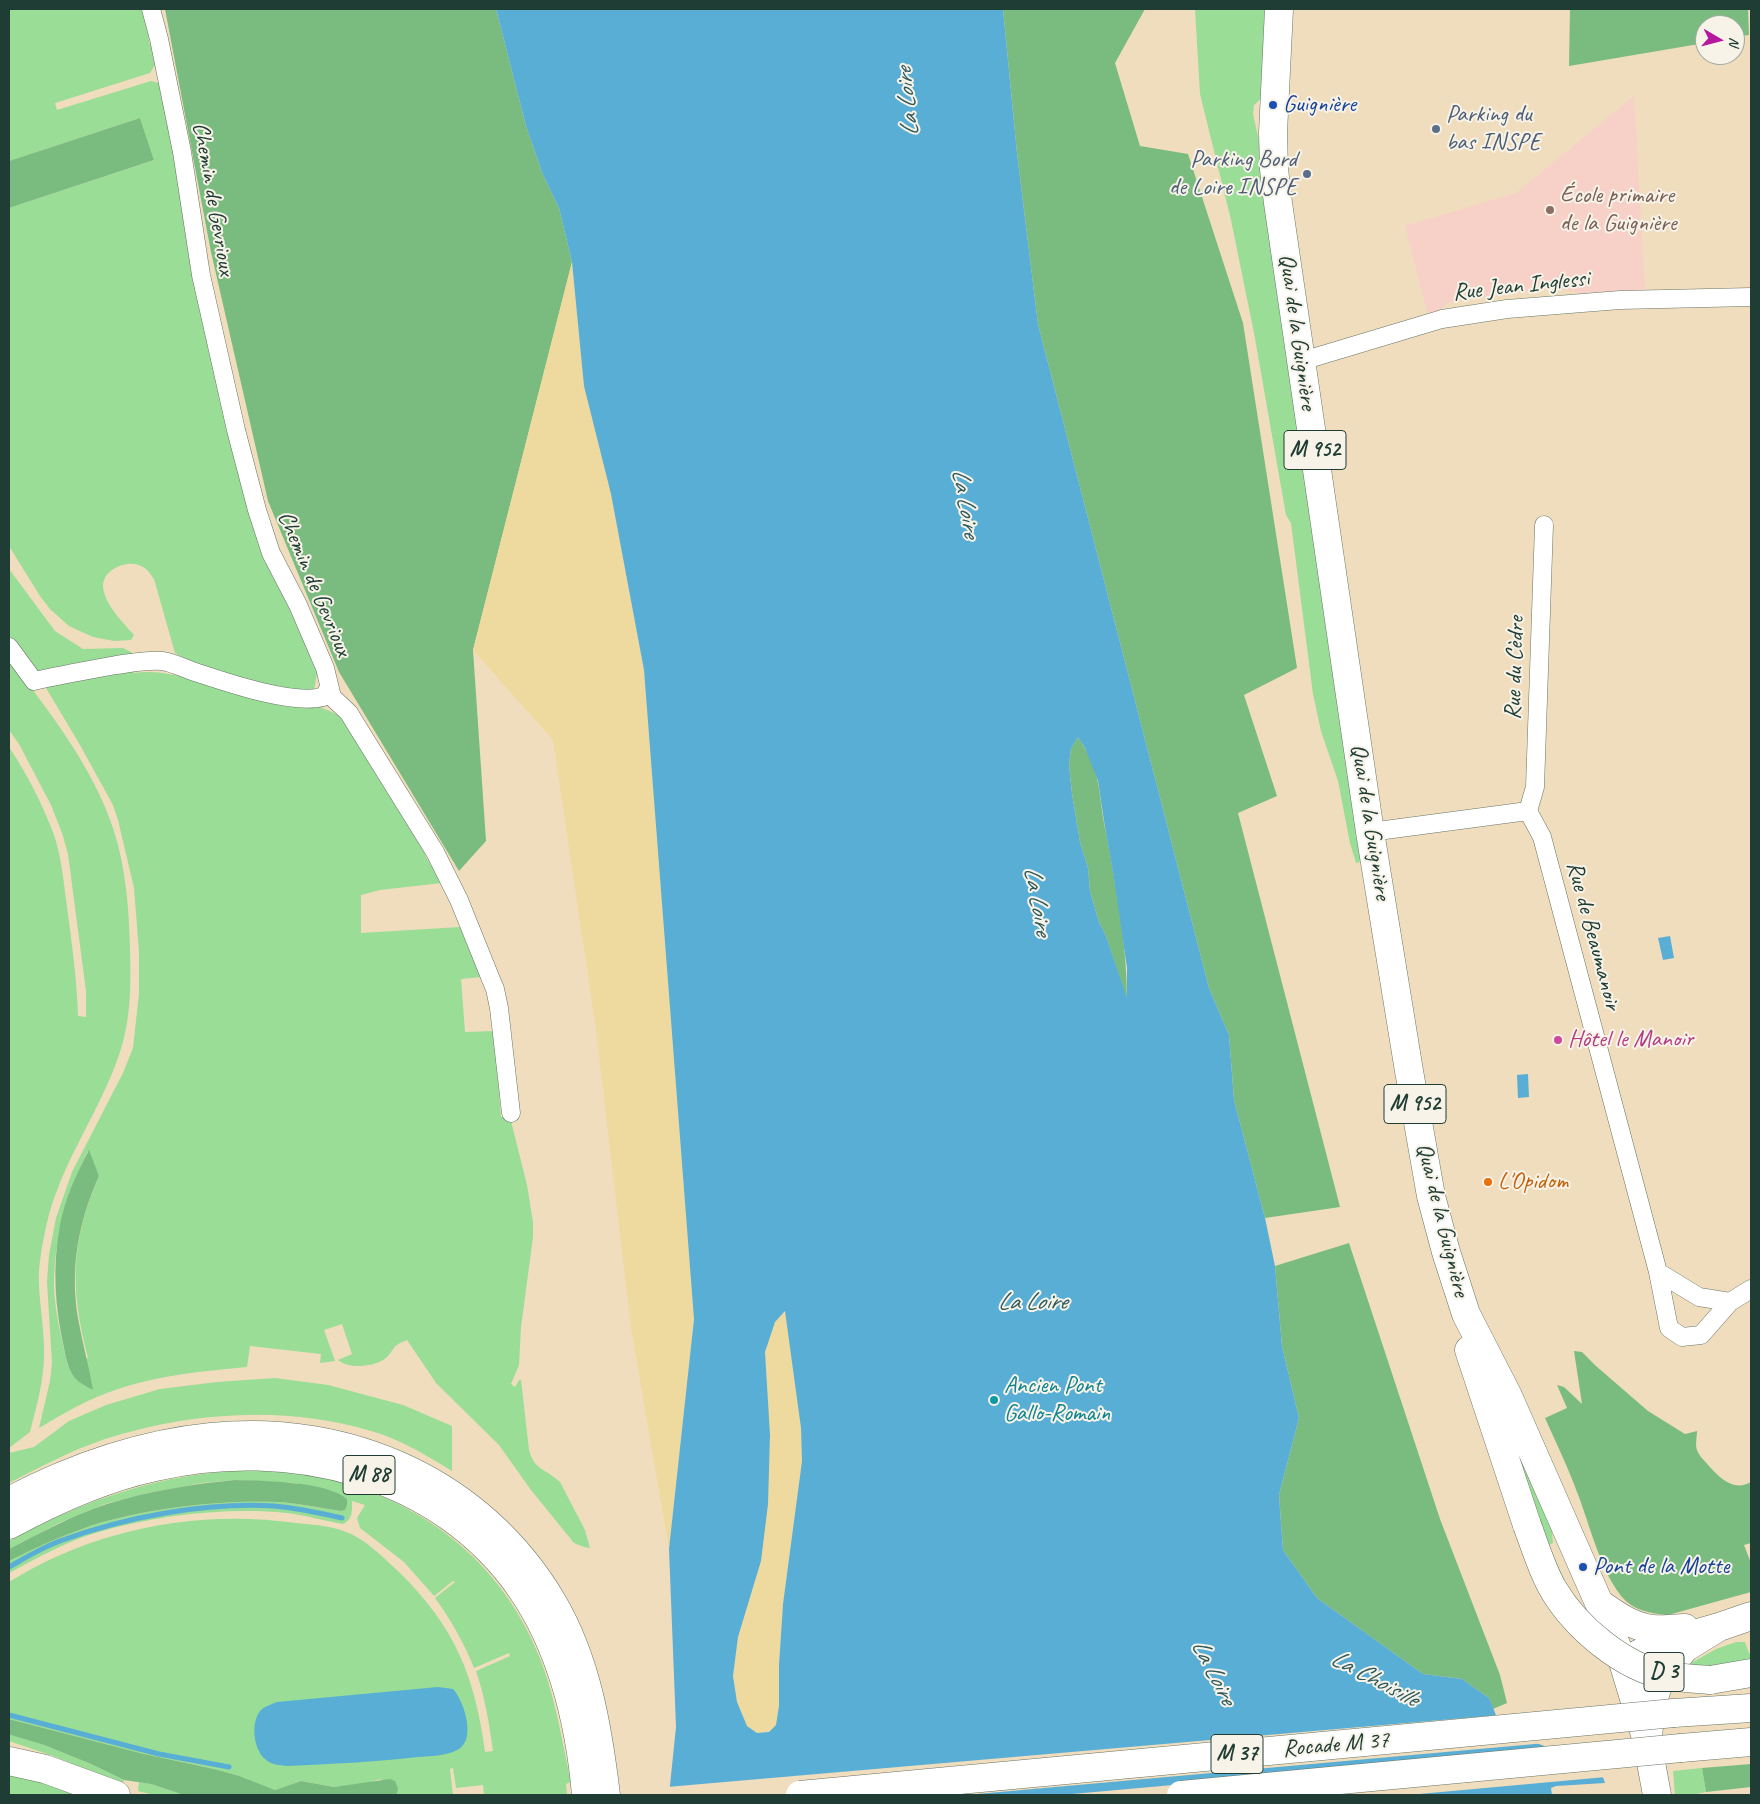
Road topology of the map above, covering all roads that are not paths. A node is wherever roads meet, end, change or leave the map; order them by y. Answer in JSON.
{"nodes":[{"id":1,"x":151,"y":9,"type":"edge"},
{"id":2,"x":1279,"y":9,"type":"edge"},
{"id":3,"x":1751,"y":296,"type":"edge"},
{"id":4,"x":1302,"y":361,"type":"junction"},
{"id":5,"x":1544,"y":525,"type":"dead end"},
{"id":6,"x":9,"y":647,"type":"edge"},
{"id":7,"x":329,"y":688,"type":"junction"},
{"id":8,"x":1528,"y":811,"type":"junction"},
{"id":9,"x":1370,"y":832,"type":"junction"},
{"id":10,"x":511,"y":1113,"type":"dead end"},
{"id":11,"x":1658,"y":1272,"type":"junction"},
{"id":12,"x":1751,"y":1289,"type":"edge"},
{"id":13,"x":1730,"y":1302,"type":"junction"},
{"id":14,"x":1466,"y":1314,"type":"junction"},
{"id":15,"x":9,"y":1501,"type":"edge"},
{"id":16,"x":9,"y":1525,"type":"edge"},
{"id":17,"x":1599,"y":1603,"type":"junction"},
{"id":18,"x":1751,"y":1616,"type":"edge"},
{"id":19,"x":1719,"y":1627,"type":"junction"},
{"id":20,"x":1623,"y":1662,"type":"junction"},
{"id":21,"x":1751,"y":1673,"type":"edge"},
{"id":22,"x":1746,"y":1707,"type":"edge"},
{"id":23,"x":1647,"y":1741,"type":"junction"},
{"id":24,"x":1751,"y":1742,"type":"edge"},
{"id":25,"x":9,"y":1761,"type":"edge"},
{"id":26,"x":116,"y":1795,"type":"edge"},
{"id":27,"x":586,"y":1795,"type":"edge"},
{"id":28,"x":606,"y":1795,"type":"edge"},
{"id":29,"x":800,"y":1795,"type":"edge"},
{"id":30,"x":1181,"y":1795,"type":"edge"},
{"id":31,"x":1657,"y":1795,"type":"edge"}],
"edges":[{"from":1,"to":7,"type":"street","name":"Chemin de Gevrioux"},
{"from":2,"to":4,"type":"main road","name":"Quai de la Guignière","number":"M 952"},
{"from":3,"to":4,"type":"street","name":"Rue Jean Inglessi"},
{"from":4,"to":9,"type":"main road","name":"Quai de la Guignière","number":"M 952"},
{"from":5,"to":8,"type":"street","name":"Rue du Cèdre"},
{"from":6,"to":7,"type":"street"},
{"from":7,"to":10,"type":"street","name":"Chemin de Gevrioux"},
{"from":8,"to":9,"type":"street"},
{"from":8,"to":11,"type":"street","name":"Rue de Beaumanoir"},
{"from":9,"to":14,"type":"main road","name":"Quai de la Guignière","number":"M 952"},
{"from":11,"to":13,"type":"street"},
{"from":11,"to":13,"type":"street","name":"Rue de Beaumanoir"},
{"from":12,"to":13,"type":"street"},
{"from":14,"to":17,"type":"main road","name":"Quai de la Guignière","number":"M 952"},
{"from":14,"to":21,"type":"main road","bridge":true},
{"from":15,"to":28,"type":"main road","number":"M 88"},
{"from":16,"to":27,"type":"main road","number":"M 88"},
{"from":17,"to":19,"type":"main road","number":"D 3"},
{"from":17,"to":20,"type":"main road","number":"M 952"},
{"from":18,"to":19,"type":"main road","number":"D 3"},
{"from":19,"to":20,"type":"main road","number":"D 3"},
{"from":19,"to":23,"type":"main road","number":"D 3"},
{"from":20,"to":23,"type":"main road","number":"M 952"},
{"from":22,"to":29,"type":"main road","name":"Rocade M 37","number":"M 37","bridge":true},
{"from":23,"to":31,"type":"main road"},
{"from":24,"to":30,"type":"main road","name":"Rocade M 37","number":"M 37","bridge":true},
{"from":25,"to":26,"type":"main road"}]}
